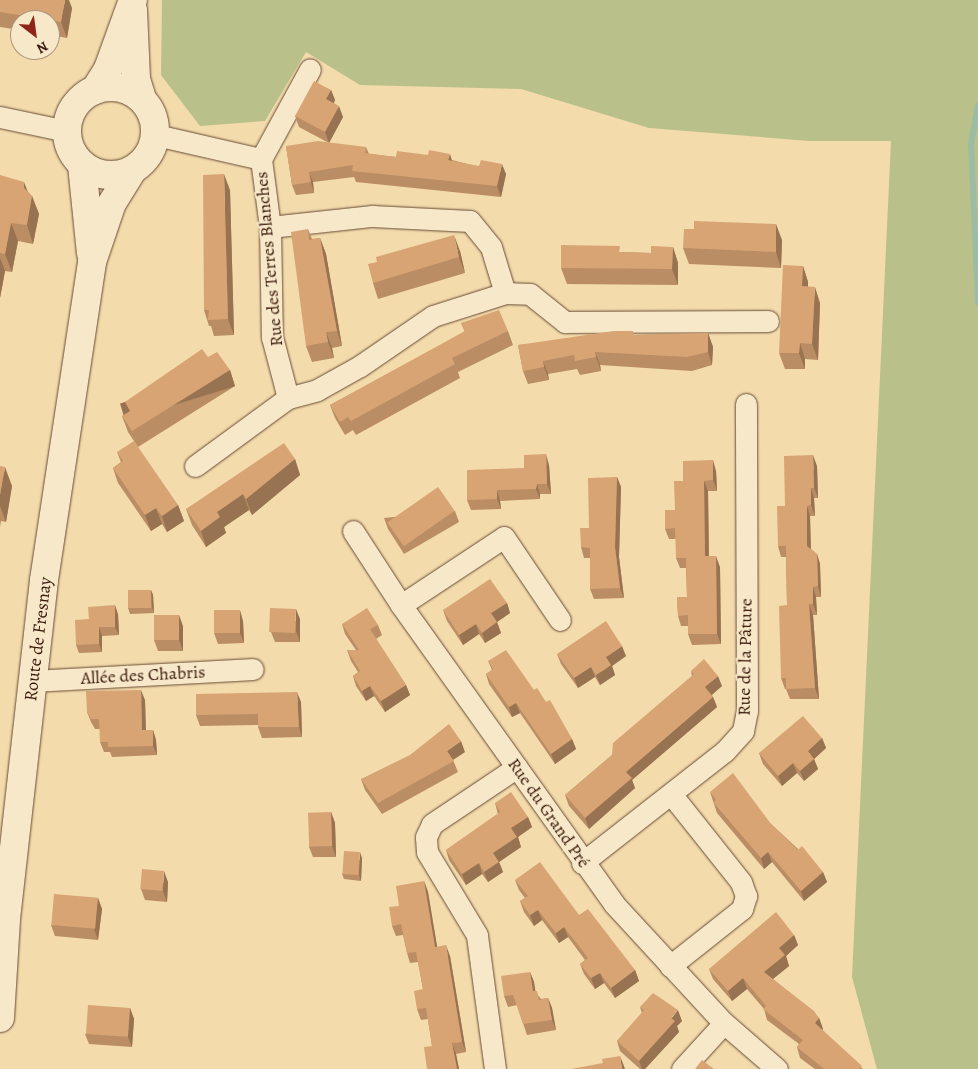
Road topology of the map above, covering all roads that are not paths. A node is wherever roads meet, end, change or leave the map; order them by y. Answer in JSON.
{"nodes":[{"id":1,"x":133,"y":2,"type":"edge"},
{"id":2,"x":310,"y":69,"type":"dead end"},
{"id":3,"x":95,"y":90,"type":"junction"},
{"id":4,"x":142,"y":99,"type":"junction"},
{"id":5,"x":0,"y":117,"type":"edge"},
{"id":6,"x":67,"y":131,"type":"junction"},
{"id":7,"x":156,"y":135,"type":"junction"},
{"id":8,"x":261,"y":158,"type":"junction"},
{"id":9,"x":82,"y":165,"type":"junction"},
{"id":10,"x":133,"y":170,"type":"junction"},
{"id":11,"x":270,"y":227,"type":"junction"},
{"id":12,"x":92,"y":262,"type":"junction"},
{"id":13,"x":506,"y":293,"type":"junction"},
{"id":14,"x":768,"y":321,"type":"dead end"},
{"id":15,"x":288,"y":398,"type":"junction"},
{"id":16,"x":746,"y":404,"type":"dead end"},
{"id":17,"x":195,"y":466,"type":"dead end"},
{"id":18,"x":353,"y":531,"type":"dead end"},
{"id":19,"x":401,"y":605,"type":"junction"},
{"id":20,"x":560,"y":620,"type":"dead end"},
{"id":21,"x":253,"y":669,"type":"dead end"},
{"id":22,"x":33,"y":681,"type":"junction"},
{"id":23,"x":516,"y":767,"type":"junction"},
{"id":24,"x":671,"y":794,"type":"junction"},
{"id":25,"x":582,"y":863,"type":"junction"},
{"id":26,"x":670,"y":966,"type":"junction"},
{"id":27,"x":0,"y":1006,"type":"edge"},
{"id":28,"x":724,"y":1023,"type":"junction"},
{"id":29,"x":496,"y":1069,"type":"edge"},
{"id":30,"x":682,"y":1069,"type":"edge"},
{"id":31,"x":777,"y":1069,"type":"edge"}],
"edges":[{"from":1,"to":3,"type":"street"},
{"from":1,"to":4,"type":"street"},
{"from":2,"to":8,"type":"street"},
{"from":3,"to":4,"type":"street"},
{"from":3,"to":6,"type":"street"},
{"from":4,"to":7,"type":"street"},
{"from":5,"to":6,"type":"street"},
{"from":6,"to":9,"type":"street"},
{"from":7,"to":8,"type":"street","name":"Rue des Terres Blanches"},
{"from":7,"to":10,"type":"street"},
{"from":8,"to":11,"type":"street","name":"Rue des Terres Blanches"},
{"from":9,"to":10,"type":"street"},
{"from":9,"to":12,"type":"street","name":"Route de Fresnay"},
{"from":10,"to":12,"type":"street","name":"Route de Fresnay"},
{"from":11,"to":13,"type":"street"},
{"from":11,"to":15,"type":"street","name":"Rue des Terres Blanches"},
{"from":12,"to":22,"type":"street","name":"Route de Fresnay"},
{"from":13,"to":14,"type":"street"},
{"from":13,"to":15,"type":"street"},
{"from":15,"to":17,"type":"street"},
{"from":16,"to":24,"type":"street","name":"Rue de la Pâture"},
{"from":18,"to":19,"type":"street","name":"Rue du Grand Pré"},
{"from":19,"to":20,"type":"street"},
{"from":19,"to":23,"type":"street","name":"Rue du Grand Pré"},
{"from":21,"to":22,"type":"street","name":"Allée des Chabris"},
{"from":22,"to":27,"type":"street","name":"Route de Fresnay"},
{"from":23,"to":25,"type":"street","name":"Rue du Grand Pré"},
{"from":23,"to":29,"type":"street"},
{"from":24,"to":25,"type":"street","name":"Rue de la Pâture"},
{"from":24,"to":26,"type":"street"},
{"from":25,"to":26,"type":"street","name":"Rue du Grand Pré"},
{"from":26,"to":28,"type":"street","name":"Rue du Grand Pré"},
{"from":28,"to":30,"type":"street"},
{"from":28,"to":31,"type":"street","name":"Rue du Grand Pré"}]}
